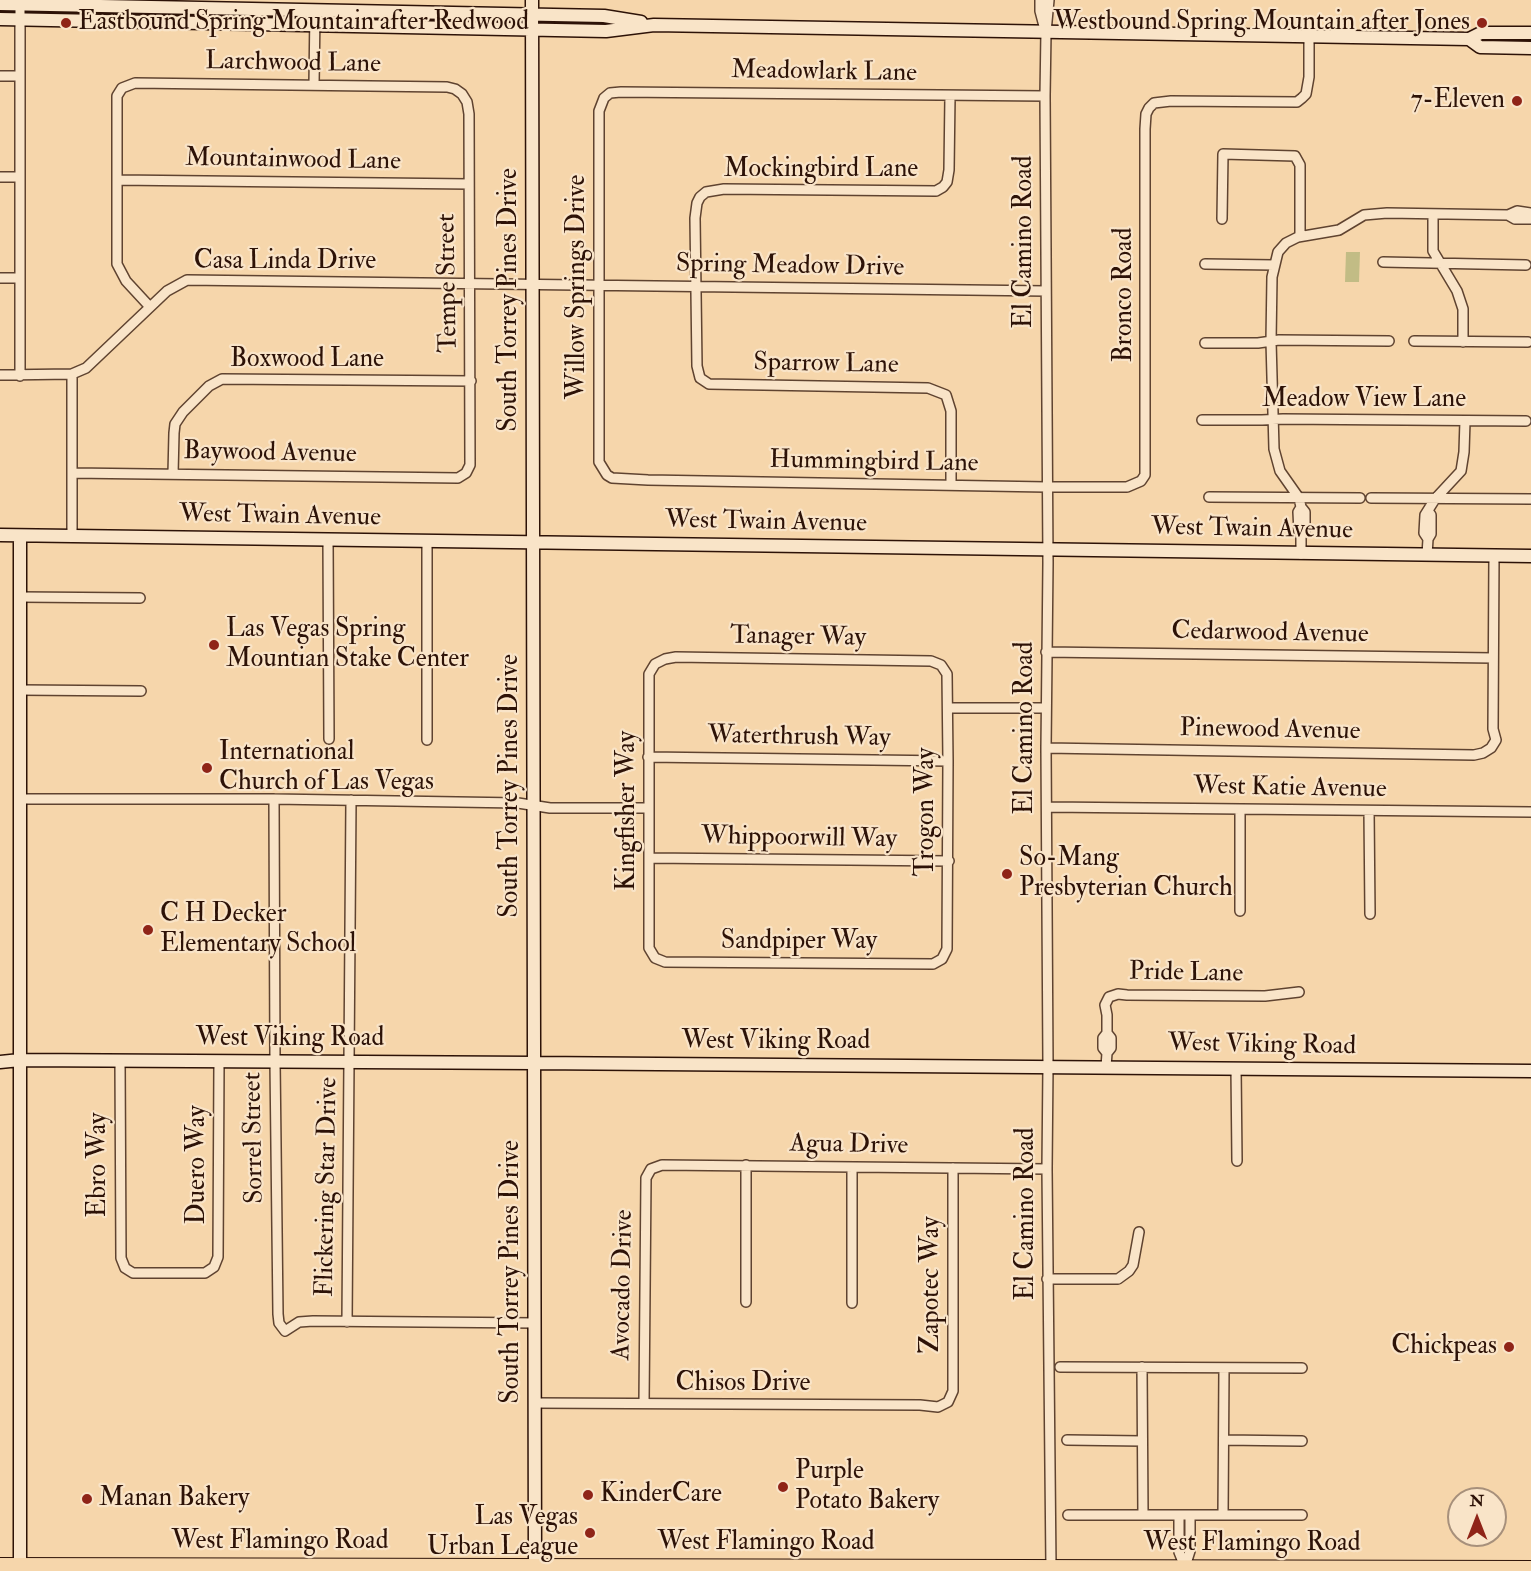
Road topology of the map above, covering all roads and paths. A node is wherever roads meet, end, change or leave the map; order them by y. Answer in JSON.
{"nodes":[{"id":1,"x":532,"y":0,"type":"edge"},
{"id":2,"x":1040,"y":0,"type":"edge"},
{"id":3,"x":1049,"y":0,"type":"edge"},
{"id":4,"x":20,"y":2,"type":"edge"},
{"id":5,"x":0,"y":4,"type":"edge"},
{"id":6,"x":315,"y":10,"type":"junction"},
{"id":7,"x":532,"y":15,"type":"junction"},
{"id":8,"x":0,"y":19,"type":"edge"},
{"id":9,"x":19,"y":20,"type":"junction"},
{"id":10,"x":315,"y":25,"type":"junction"},
{"id":11,"x":654,"y":25,"type":"junction"},
{"id":12,"x":532,"y":29,"type":"junction"},
{"id":13,"x":1046,"y":32,"type":"junction"},
{"id":14,"x":1531,"y":33,"type":"edge"},
{"id":15,"x":1309,"y":36,"type":"junction"},
{"id":16,"x":1469,"y":39,"type":"junction"},
{"id":17,"x":1531,"y":48,"type":"edge"},
{"id":18,"x":0,"y":76,"type":"edge"},
{"id":19,"x":19,"y":76,"type":"junction"},
{"id":20,"x":314,"y":85,"type":"junction"},
{"id":21,"x":462,"y":94,"type":"joint"},
{"id":22,"x":950,"y":96,"type":"junction"},
{"id":23,"x":1045,"y":96,"type":"junction"},
{"id":24,"x":604,"y":98,"type":"joint"},
{"id":25,"x":0,"y":177,"type":"edge"},
{"id":26,"x":19,"y":177,"type":"junction"},
{"id":27,"x":117,"y":180,"type":"junction"},
{"id":28,"x":469,"y":184,"type":"junction"},
{"id":29,"x":1433,"y":213,"type":"junction"},
{"id":30,"x":1531,"y":213,"type":"edge"},
{"id":31,"x":1508,"y":215,"type":"junction"},
{"id":32,"x":1222,"y":219,"type":"dead end"},
{"id":33,"x":1531,"y":219,"type":"edge"},
{"id":34,"x":1299,"y":236,"type":"junction"},
{"id":35,"x":1383,"y":262,"type":"dead end"},
{"id":36,"x":1440,"y":263,"type":"junction"},
{"id":37,"x":1205,"y":264,"type":"dead end"},
{"id":38,"x":1274,"y":265,"type":"junction"},
{"id":39,"x":1526,"y":265,"type":"dead end"},
{"id":40,"x":0,"y":278,"type":"edge"},
{"id":41,"x":20,"y":278,"type":"junction"},
{"id":42,"x":469,"y":283,"type":"junction"},
{"id":43,"x":532,"y":285,"type":"junction"},
{"id":44,"x":599,"y":286,"type":"junction"},
{"id":45,"x":696,"y":287,"type":"junction"},
{"id":46,"x":1046,"y":291,"type":"junction"},
{"id":47,"x":150,"y":307,"type":"junction"},
{"id":48,"x":1389,"y":340,"type":"dead end"},
{"id":49,"x":1271,"y":341,"type":"junction"},
{"id":50,"x":1414,"y":341,"type":"dead end"},
{"id":51,"x":1463,"y":342,"type":"junction"},
{"id":52,"x":1528,"y":342,"type":"dead end"},
{"id":53,"x":1204,"y":343,"type":"dead end"},
{"id":54,"x":72,"y":374,"type":"junction"},
{"id":55,"x":0,"y":375,"type":"edge"},
{"id":56,"x":20,"y":376,"type":"junction"},
{"id":57,"x":471,"y":381,"type":"junction"},
{"id":58,"x":1203,"y":420,"type":"dead end"},
{"id":59,"x":1274,"y":420,"type":"junction"},
{"id":60,"x":1464,"y":421,"type":"junction"},
{"id":61,"x":1526,"y":422,"type":"dead end"},
{"id":62,"x":72,"y":473,"type":"junction"},
{"id":63,"x":466,"y":473,"type":"joint"},
{"id":64,"x":173,"y":474,"type":"junction"},
{"id":65,"x":607,"y":475,"type":"joint"},
{"id":66,"x":1141,"y":481,"type":"joint"},
{"id":67,"x":951,"y":485,"type":"junction"},
{"id":68,"x":1046,"y":487,"type":"junction"},
{"id":69,"x":1209,"y":497,"type":"dead end"},
{"id":70,"x":1360,"y":498,"type":"dead end"},
{"id":71,"x":1371,"y":498,"type":"dead end"},
{"id":72,"x":1435,"y":499,"type":"junction"},
{"id":73,"x":1531,"y":500,"type":"edge"},
{"id":74,"x":1300,"y":503,"type":"junction"},
{"id":75,"x":0,"y":536,"type":"edge"},
{"id":76,"x":20,"y":536,"type":"junction"},
{"id":77,"x":72,"y":537,"type":"junction"},
{"id":78,"x":328,"y":540,"type":"junction"},
{"id":79,"x":427,"y":541,"type":"junction"},
{"id":80,"x":533,"y":542,"type":"junction"},
{"id":81,"x":1047,"y":550,"type":"junction"},
{"id":82,"x":1301,"y":554,"type":"junction"},
{"id":83,"x":1427,"y":555,"type":"junction"},
{"id":84,"x":1494,"y":555,"type":"junction"},
{"id":85,"x":1531,"y":555,"type":"edge"},
{"id":86,"x":20,"y":597,"type":"junction"},
{"id":87,"x":140,"y":598,"type":"dead end"},
{"id":88,"x":1046,"y":652,"type":"junction"},
{"id":89,"x":1493,"y":658,"type":"junction"},
{"id":90,"x":655,"y":664,"type":"joint"},
{"id":91,"x":941,"y":665,"type":"joint"},
{"id":92,"x":20,"y":690,"type":"junction"},
{"id":93,"x":141,"y":691,"type":"dead end"},
{"id":94,"x":948,"y":708,"type":"junction"},
{"id":95,"x":1046,"y":708,"type":"junction"},
{"id":96,"x":329,"y":739,"type":"dead end"},
{"id":97,"x":427,"y":740,"type":"dead end"},
{"id":98,"x":1046,"y":748,"type":"junction"},
{"id":99,"x":648,"y":758,"type":"junction"},
{"id":100,"x":948,"y":761,"type":"junction"},
{"id":101,"x":20,"y":799,"type":"junction"},
{"id":102,"x":274,"y":799,"type":"junction"},
{"id":103,"x":351,"y":800,"type":"junction"},
{"id":104,"x":534,"y":805,"type":"junction"},
{"id":105,"x":1048,"y":807,"type":"junction"},
{"id":106,"x":648,"y":808,"type":"junction"},
{"id":107,"x":1240,"y":809,"type":"junction"},
{"id":108,"x":1369,"y":811,"type":"junction"},
{"id":109,"x":1531,"y":812,"type":"edge"},
{"id":110,"x":649,"y":858,"type":"junction"},
{"id":111,"x":949,"y":861,"type":"junction"},
{"id":112,"x":1240,"y":911,"type":"dead end"},
{"id":113,"x":1370,"y":914,"type":"dead end"},
{"id":114,"x":655,"y":958,"type":"joint"},
{"id":115,"x":942,"y":959,"type":"joint"},
{"id":116,"x":1299,"y":992,"type":"dead end"},
{"id":117,"x":20,"y":1060,"type":"junction"},
{"id":118,"x":120,"y":1061,"type":"junction"},
{"id":119,"x":0,"y":1062,"type":"edge"},
{"id":120,"x":219,"y":1062,"type":"junction"},
{"id":121,"x":275,"y":1062,"type":"junction"},
{"id":122,"x":350,"y":1062,"type":"junction"},
{"id":123,"x":534,"y":1063,"type":"junction"},
{"id":124,"x":1048,"y":1066,"type":"junction"},
{"id":125,"x":1106,"y":1067,"type":"junction"},
{"id":126,"x":1236,"y":1068,"type":"junction"},
{"id":127,"x":1531,"y":1071,"type":"edge"},
{"id":128,"x":1237,"y":1161,"type":"dead end"},
{"id":129,"x":746,"y":1165,"type":"junction"},
{"id":130,"x":852,"y":1167,"type":"junction"},
{"id":131,"x":953,"y":1168,"type":"junction"},
{"id":132,"x":1047,"y":1168,"type":"junction"},
{"id":133,"x":651,"y":1169,"type":"joint"},
{"id":134,"x":1139,"y":1232,"type":"dead end"},
{"id":135,"x":214,"y":1267,"type":"joint"},
{"id":136,"x":1047,"y":1279,"type":"junction"},
{"id":137,"x":746,"y":1302,"type":"dead end"},
{"id":138,"x":852,"y":1303,"type":"dead end"},
{"id":139,"x":347,"y":1322,"type":"junction"},
{"id":140,"x":535,"y":1323,"type":"junction"},
{"id":141,"x":1060,"y":1367,"type":"dead end"},
{"id":142,"x":1142,"y":1367,"type":"junction"},
{"id":143,"x":1224,"y":1368,"type":"junction"},
{"id":144,"x":1302,"y":1368,"type":"dead end"},
{"id":145,"x":948,"y":1402,"type":"joint"},
{"id":146,"x":535,"y":1403,"type":"junction"},
{"id":147,"x":644,"y":1403,"type":"junction"},
{"id":148,"x":1067,"y":1440,"type":"dead end"},
{"id":149,"x":1224,"y":1440,"type":"junction"},
{"id":150,"x":1142,"y":1441,"type":"junction"},
{"id":151,"x":1302,"y":1441,"type":"dead end"},
{"id":152,"x":1068,"y":1515,"type":"dead end"},
{"id":153,"x":1143,"y":1515,"type":"junction"},
{"id":154,"x":1179,"y":1515,"type":"junction"},
{"id":155,"x":1190,"y":1515,"type":"junction"},
{"id":156,"x":1223,"y":1515,"type":"junction"},
{"id":157,"x":1302,"y":1515,"type":"dead end"},
{"id":158,"x":0,"y":1565,"type":"edge"},
{"id":159,"x":362,"y":1566,"type":"junction"},
{"id":160,"x":1185,"y":1567,"type":"junction"},
{"id":161,"x":19,"y":1568,"type":"edge"},
{"id":162,"x":61,"y":1568,"type":"edge"},
{"id":163,"x":91,"y":1568,"type":"edge"},
{"id":164,"x":273,"y":1568,"type":"edge"},
{"id":165,"x":535,"y":1568,"type":"edge"},
{"id":166,"x":1531,"y":1568,"type":"edge"},
{"id":167,"x":792,"y":1569,"type":"edge"},
{"id":168,"x":831,"y":1569,"type":"edge"},
{"id":169,"x":1051,"y":1569,"type":"edge"},
{"id":170,"x":1100,"y":1569,"type":"edge"},
{"id":171,"x":1314,"y":1570,"type":"edge"},
{"id":172,"x":1360,"y":1570,"type":"edge"},
{"id":173,"x":342,"y":1571,"type":"edge"}],
"edges":[{"from":1,"to":7,"type":"street","name":"South Torrey Pines Drive"},
{"from":2,"to":13,"type":"street","name":"El Camino Road"},
{"from":3,"to":13,"type":"street","name":"El Camino Road"},
{"from":4,"to":5,"type":"street"},
{"from":4,"to":6,"type":"street"},
{"from":4,"to":9,"type":"street"},
{"from":6,"to":7,"type":"street"},
{"from":6,"to":10,"type":"street"},
{"from":7,"to":11,"type":"street"},
{"from":7,"to":12,"type":"street","name":"South Torrey Pines Drive"},
{"from":8,"to":9,"type":"street"},
{"from":9,"to":10,"type":"street"},
{"from":9,"to":19,"type":"street"},
{"from":10,"to":12,"type":"street"},
{"from":10,"to":20,"type":"street"},
{"from":11,"to":12,"type":"street"},
{"from":11,"to":13,"type":"street"},
{"from":12,"to":43,"type":"street","name":"South Torrey Pines Drive"},
{"from":13,"to":15,"type":"street"},
{"from":13,"to":23,"type":"street","name":"El Camino Road"},
{"from":14,"to":16,"type":"street"},
{"from":15,"to":16,"type":"street"},
{"from":15,"to":66,"type":"street","name":"Bronco Road"},
{"from":16,"to":17,"type":"street"},
{"from":18,"to":19,"type":"street"},
{"from":19,"to":26,"type":"street"},
{"from":20,"to":21,"type":"street","name":"Larchwood Lane"},
{"from":20,"to":27,"type":"street","name":"Larchwood Lane"},
{"from":21,"to":28,"type":"street","name":"Tempe Street"},
{"from":22,"to":23,"type":"street","name":"Meadowlark Lane"},
{"from":22,"to":24,"type":"street","name":"Meadowlark Lane"},
{"from":22,"to":45,"type":"street","name":"Mockingbird Lane"},
{"from":23,"to":46,"type":"street","name":"El Camino Road"},
{"from":24,"to":44,"type":"street","name":"Willow Springs Drive"},
{"from":25,"to":26,"type":"street"},
{"from":26,"to":41,"type":"street"},
{"from":27,"to":28,"type":"street","name":"Mountainwood Lane"},
{"from":27,"to":47,"type":"street"},
{"from":28,"to":42,"type":"street","name":"Tempe Street"},
{"from":29,"to":31,"type":"street"},
{"from":29,"to":34,"type":"street"},
{"from":29,"to":36,"type":"street"},
{"from":30,"to":31,"type":"street"},
{"from":31,"to":33,"type":"street"},
{"from":32,"to":34,"type":"street"},
{"from":34,"to":38,"type":"street"},
{"from":35,"to":36,"type":"street"},
{"from":36,"to":39,"type":"street"},
{"from":36,"to":51,"type":"street"},
{"from":37,"to":38,"type":"street"},
{"from":38,"to":49,"type":"street"},
{"from":40,"to":41,"type":"street"},
{"from":41,"to":56,"type":"street"},
{"from":42,"to":43,"type":"street","name":"Casa Linda Drive"},
{"from":42,"to":47,"type":"street","name":"Casa Linda Drive"},
{"from":42,"to":57,"type":"street","name":"Tempe Street"},
{"from":43,"to":44,"type":"street","name":"Spring Meadow Drive"},
{"from":43,"to":80,"type":"street","name":"South Torrey Pines Drive"},
{"from":44,"to":45,"type":"street","name":"Spring Meadow Drive"},
{"from":44,"to":65,"type":"street","name":"Willow Springs Drive"},
{"from":45,"to":46,"type":"street","name":"Spring Meadow Drive"},
{"from":45,"to":67,"type":"street","name":"Sparrow Lane"},
{"from":46,"to":68,"type":"street","name":"El Camino Road"},
{"from":47,"to":54,"type":"street","name":"Casa Linda Drive"},
{"from":48,"to":49,"type":"street"},
{"from":49,"to":53,"type":"street"},
{"from":49,"to":59,"type":"street"},
{"from":50,"to":51,"type":"street"},
{"from":51,"to":52,"type":"street"},
{"from":54,"to":56,"type":"street"},
{"from":54,"to":62,"type":"street"},
{"from":55,"to":56,"type":"street"},
{"from":57,"to":63,"type":"street","name":"Tempe Street"},
{"from":57,"to":64,"type":"street","name":"Boxwood Lane"},
{"from":58,"to":59,"type":"street","name":"Meadow View Lane"},
{"from":59,"to":60,"type":"street","name":"Meadow View Lane"},
{"from":59,"to":74,"type":"street"},
{"from":60,"to":61,"type":"street","name":"Meadow View Lane"},
{"from":60,"to":72,"type":"street"},
{"from":62,"to":64,"type":"street","name":"Baywood Avenue"},
{"from":62,"to":77,"type":"street"},
{"from":63,"to":64,"type":"street","name":"Baywood Avenue"},
{"from":65,"to":67,"type":"street","name":"Hummingbird Lane"},
{"from":66,"to":68,"type":"street","name":"Hummingbird Lane"},
{"from":67,"to":68,"type":"street","name":"Hummingbird Lane"},
{"from":68,"to":81,"type":"street","name":"El Camino Road"},
{"from":69,"to":74,"type":"street"},
{"from":70,"to":74,"type":"street"},
{"from":71,"to":72,"type":"street"},
{"from":72,"to":73,"type":"street"},
{"from":72,"to":83,"type":"street"},
{"from":74,"to":82,"type":"street"},
{"from":75,"to":76,"type":"street","name":"West Twain Avenue"},
{"from":76,"to":77,"type":"street","name":"West Twain Avenue"},
{"from":76,"to":86,"type":"street"},
{"from":77,"to":78,"type":"street","name":"West Twain Avenue"},
{"from":78,"to":79,"type":"street","name":"West Twain Avenue"},
{"from":78,"to":96,"type":"street"},
{"from":79,"to":80,"type":"street","name":"West Twain Avenue"},
{"from":79,"to":97,"type":"street"},
{"from":80,"to":81,"type":"street","name":"West Twain Avenue"},
{"from":80,"to":104,"type":"street","name":"South Torrey Pines Drive"},
{"from":81,"to":82,"type":"street","name":"West Twain Avenue"},
{"from":81,"to":88,"type":"street","name":"El Camino Road"},
{"from":82,"to":83,"type":"street","name":"West Twain Avenue"},
{"from":83,"to":84,"type":"street","name":"West Twain Avenue"},
{"from":84,"to":85,"type":"street","name":"West Twain Avenue"},
{"from":84,"to":89,"type":"street"},
{"from":86,"to":87,"type":"street"},
{"from":86,"to":92,"type":"street"},
{"from":88,"to":89,"type":"street","name":"Cedarwood Avenue"},
{"from":88,"to":95,"type":"street","name":"El Camino Road"},
{"from":89,"to":98,"type":"street","name":"Pinewood Avenue"},
{"from":90,"to":91,"type":"street","name":"Tanager Way"},
{"from":90,"to":99,"type":"street","name":"Kingfisher Way"},
{"from":91,"to":94,"type":"street","name":"Trogon Way"},
{"from":92,"to":93,"type":"street"},
{"from":92,"to":101,"type":"street"},
{"from":94,"to":95,"type":"street"},
{"from":94,"to":100,"type":"street","name":"Trogon Way"},
{"from":95,"to":98,"type":"street","name":"El Camino Road"},
{"from":98,"to":105,"type":"street","name":"El Camino Road"},
{"from":99,"to":100,"type":"street","name":"Waterthrush Way"},
{"from":99,"to":106,"type":"street","name":"Kingfisher Way"},
{"from":100,"to":111,"type":"street","name":"Trogon Way"},
{"from":101,"to":102,"type":"street"},
{"from":101,"to":117,"type":"street"},
{"from":102,"to":103,"type":"street"},
{"from":102,"to":121,"type":"street","name":"Sorrel Street"},
{"from":103,"to":104,"type":"street"},
{"from":103,"to":122,"type":"street","name":"Flickering Star Drive"},
{"from":104,"to":106,"type":"street"},
{"from":104,"to":123,"type":"street","name":"South Torrey Pines Drive"},
{"from":105,"to":107,"type":"street","name":"West Katie Avenue"},
{"from":105,"to":124,"type":"street","name":"El Camino Road"},
{"from":106,"to":110,"type":"street","name":"Kingfisher Way"},
{"from":107,"to":108,"type":"street","name":"West Katie Avenue"},
{"from":107,"to":112,"type":"street"},
{"from":108,"to":109,"type":"street","name":"West Katie Avenue"},
{"from":108,"to":113,"type":"street"},
{"from":110,"to":111,"type":"street","name":"Whippoorwill Way"},
{"from":110,"to":114,"type":"street","name":"Kingfisher Way"},
{"from":111,"to":115,"type":"street","name":"Trogon Way"},
{"from":114,"to":115,"type":"street","name":"Sandpiper Way"},
{"from":116,"to":125,"type":"street","name":"Pride Lane"},
{"from":117,"to":118,"type":"street","name":"West Viking Road"},
{"from":117,"to":119,"type":"street","name":"West Viking Road"},
{"from":117,"to":161,"type":"street"},
{"from":118,"to":120,"type":"street","name":"West Viking Road"},
{"from":118,"to":135,"type":"street","name":"Ebro Way"},
{"from":120,"to":121,"type":"street","name":"West Viking Road"},
{"from":120,"to":135,"type":"street","name":"Duero Way"},
{"from":121,"to":122,"type":"street","name":"West Viking Road"},
{"from":121,"to":139,"type":"street","name":"Sorrel Street"},
{"from":122,"to":123,"type":"street","name":"West Viking Road"},
{"from":122,"to":139,"type":"street","name":"Flickering Star Drive"},
{"from":123,"to":124,"type":"street","name":"West Viking Road"},
{"from":123,"to":140,"type":"street","name":"South Torrey Pines Drive"},
{"from":124,"to":125,"type":"street","name":"West Viking Road"},
{"from":124,"to":132,"type":"street","name":"El Camino Road"},
{"from":125,"to":126,"type":"street","name":"West Viking Road"},
{"from":126,"to":127,"type":"street","name":"West Viking Road"},
{"from":126,"to":128,"type":"street"},
{"from":129,"to":130,"type":"street","name":"Agua Drive"},
{"from":129,"to":133,"type":"street","name":"Agua Drive"},
{"from":129,"to":137,"type":"street"},
{"from":130,"to":131,"type":"street","name":"Agua Drive"},
{"from":130,"to":138,"type":"street"},
{"from":131,"to":132,"type":"street","name":"Agua Drive"},
{"from":131,"to":145,"type":"street","name":"Zapotec Way"},
{"from":132,"to":136,"type":"street","name":"El Camino Road"},
{"from":133,"to":147,"type":"street","name":"Avocado Drive"},
{"from":134,"to":136,"type":"street"},
{"from":136,"to":169,"type":"street","name":"El Camino Road"},
{"from":139,"to":140,"type":"street"},
{"from":140,"to":146,"type":"street","name":"South Torrey Pines Drive"},
{"from":141,"to":142,"type":"street"},
{"from":142,"to":143,"type":"street"},
{"from":142,"to":150,"type":"street"},
{"from":143,"to":144,"type":"street"},
{"from":143,"to":149,"type":"street"},
{"from":145,"to":147,"type":"street","name":"Chisos Drive"},
{"from":146,"to":147,"type":"street","name":"Chisos Drive"},
{"from":146,"to":165,"type":"street","name":"South Torrey Pines Drive"},
{"from":148,"to":150,"type":"street"},
{"from":149,"to":151,"type":"street"},
{"from":149,"to":156,"type":"street"},
{"from":150,"to":153,"type":"street"},
{"from":152,"to":153,"type":"street"},
{"from":153,"to":154,"type":"street"},
{"from":154,"to":155,"type":"street"},
{"from":154,"to":160,"type":"street"},
{"from":155,"to":156,"type":"street"},
{"from":155,"to":160,"type":"street"},
{"from":156,"to":157,"type":"street"},
{"from":158,"to":161,"type":"main road","name":"West Flamingo Road"},
{"from":159,"to":164,"type":"main road","name":"West Flamingo Road"},
{"from":159,"to":165,"type":"main road","name":"West Flamingo Road"},
{"from":159,"to":173,"type":"main road"},
{"from":160,"to":170,"type":"main road","name":"West Flamingo Road"},
{"from":160,"to":171,"type":"main road","name":"West Flamingo Road"},
{"from":161,"to":162,"type":"main road","name":"West Flamingo Road"},
{"from":162,"to":163,"type":"main road","name":"West Flamingo Road"},
{"from":163,"to":164,"type":"main road","name":"West Flamingo Road"},
{"from":165,"to":167,"type":"main road","name":"West Flamingo Road"},
{"from":166,"to":172,"type":"main road","name":"West Flamingo Road"},
{"from":167,"to":168,"type":"main road","name":"West Flamingo Road"},
{"from":168,"to":169,"type":"main road","name":"West Flamingo Road"},
{"from":169,"to":170,"type":"main road","name":"West Flamingo Road"},
{"from":171,"to":172,"type":"main road","name":"West Flamingo Road"}]}
